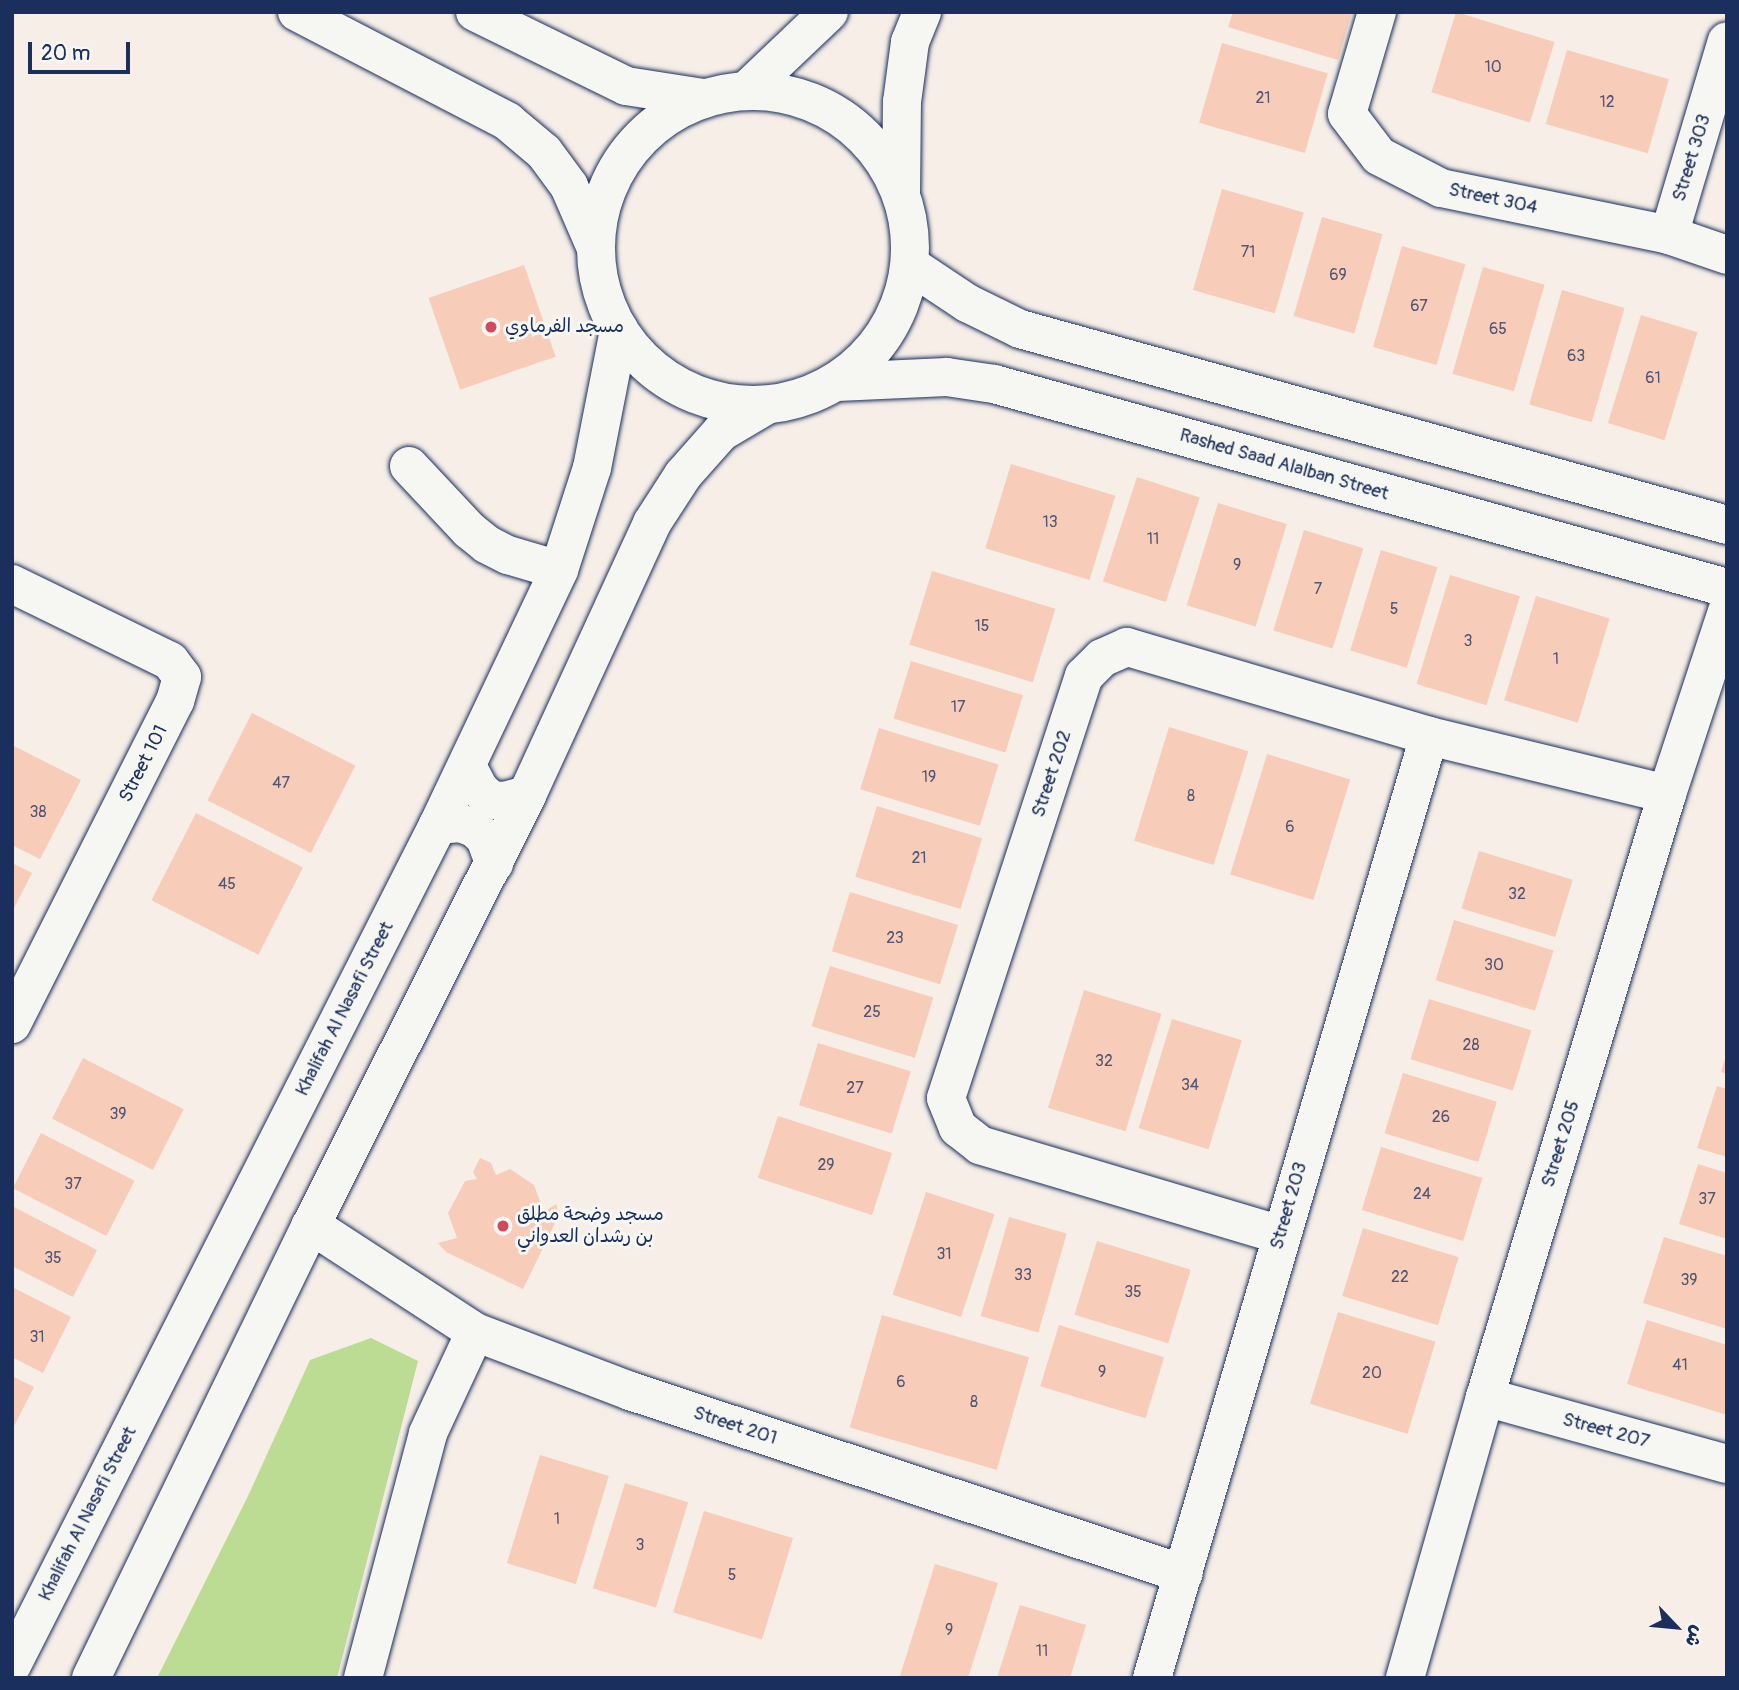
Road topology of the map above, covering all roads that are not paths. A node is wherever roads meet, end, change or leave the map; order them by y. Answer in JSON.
{"nodes":[{"id":1,"x":297,"y":12,"type":"edge"},
{"id":2,"x":475,"y":12,"type":"edge"},
{"id":3,"x":829,"y":12,"type":"edge"},
{"id":4,"x":922,"y":12,"type":"edge"},
{"id":5,"x":1377,"y":12,"type":"edge"},
{"id":6,"x":1727,"y":41,"type":"edge"},
{"id":7,"x":747,"y":90,"type":"junction"},
{"id":8,"x":703,"y":98,"type":"junction"},
{"id":9,"x":901,"y":192,"type":"junction"},
{"id":10,"x":1669,"y":235,"type":"junction"},
{"id":11,"x":596,"y":247,"type":"junction"},
{"id":12,"x":1727,"y":255,"type":"edge"},
{"id":13,"x":910,"y":265,"type":"junction"},
{"id":14,"x":619,"y":330,"type":"junction"},
{"id":15,"x":836,"y":382,"type":"junction"},
{"id":16,"x":767,"y":405,"type":"junction"},
{"id":17,"x":410,"y":466,"type":"dead end"},
{"id":18,"x":1727,"y":525,"type":"edge"},
{"id":19,"x":559,"y":570,"type":"junction"},
{"id":20,"x":12,"y":584,"type":"edge"},
{"id":21,"x":1727,"y":588,"type":"edge"},
{"id":22,"x":1727,"y":612,"type":"edge"},
{"id":23,"x":1429,"y":736,"type":"junction"},
{"id":24,"x":467,"y":766,"type":"junction"},
{"id":25,"x":527,"y":794,"type":"junction"},
{"id":26,"x":1667,"y":794,"type":"junction"},
{"id":27,"x":438,"y":825,"type":"junction"},
{"id":28,"x":494,"y":863,"type":"junction"},
{"id":29,"x":12,"y":1024,"type":"edge"},
{"id":30,"x":311,"y":1225,"type":"junction"},
{"id":31,"x":1281,"y":1235,"type":"junction"},
{"id":32,"x":475,"y":1332,"type":"junction"},
{"id":33,"x":1485,"y":1397,"type":"junction"},
{"id":34,"x":1727,"y":1464,"type":"edge"},
{"id":35,"x":1184,"y":1574,"type":"junction"},
{"id":36,"x":12,"y":1665,"type":"edge"},
{"id":37,"x":91,"y":1678,"type":"edge"},
{"id":38,"x":363,"y":1678,"type":"edge"},
{"id":39,"x":1152,"y":1678,"type":"edge"},
{"id":40,"x":1405,"y":1678,"type":"edge"}],
"edges":[{"from":1,"to":11,"type":"street"},
{"from":2,"to":8,"type":"street"},
{"from":3,"to":7,"type":"street"},
{"from":4,"to":9,"type":"street"},
{"from":5,"to":10,"type":"street","name":"Street 304"},
{"from":6,"to":10,"type":"street","name":"Street 303"},
{"from":7,"to":8,"type":"street"},
{"from":7,"to":9,"type":"street"},
{"from":8,"to":11,"type":"street"},
{"from":9,"to":13,"type":"street"},
{"from":10,"to":12,"type":"street","name":"Street 304"},
{"from":11,"to":14,"type":"street"},
{"from":13,"to":15,"type":"street"},
{"from":13,"to":18,"type":"street"},
{"from":14,"to":16,"type":"street"},
{"from":14,"to":19,"type":"street","name":"Khalifah Al Nasafi Street"},
{"from":15,"to":16,"type":"street"},
{"from":15,"to":21,"type":"street","name":"Rashed Saad Alalban Street"},
{"from":16,"to":25,"type":"street"},
{"from":17,"to":19,"type":"street"},
{"from":19,"to":24,"type":"street","name":"Khalifah Al Nasafi Street"},
{"from":20,"to":29,"type":"street","name":"Street 101"},
{"from":22,"to":26,"type":"street","name":"Street 205"},
{"from":23,"to":26,"type":"street","name":"Street 202"},
{"from":23,"to":31,"type":"street","name":"Street 203"},
{"from":23,"to":31,"type":"street","name":"Street 202"},
{"from":24,"to":25,"type":"street"},
{"from":24,"to":27,"type":"street","name":"Khalifah Al Nasafi Street"},
{"from":25,"to":28,"type":"street"},
{"from":26,"to":33,"type":"street","name":"Street 205"},
{"from":27,"to":28,"type":"street"},
{"from":27,"to":36,"type":"street","name":"Khalifah Al Nasafi Street"},
{"from":28,"to":30,"type":"street"},
{"from":30,"to":32,"type":"street","name":"Street 201"},
{"from":30,"to":37,"type":"street"},
{"from":31,"to":35,"type":"street","name":"Street 203"},
{"from":32,"to":35,"type":"street","name":"Street 201"},
{"from":32,"to":38,"type":"street"},
{"from":33,"to":34,"type":"street","name":"Street 207"},
{"from":33,"to":40,"type":"street","name":"Street 205"},
{"from":35,"to":39,"type":"street","name":"Street 203"}]}
